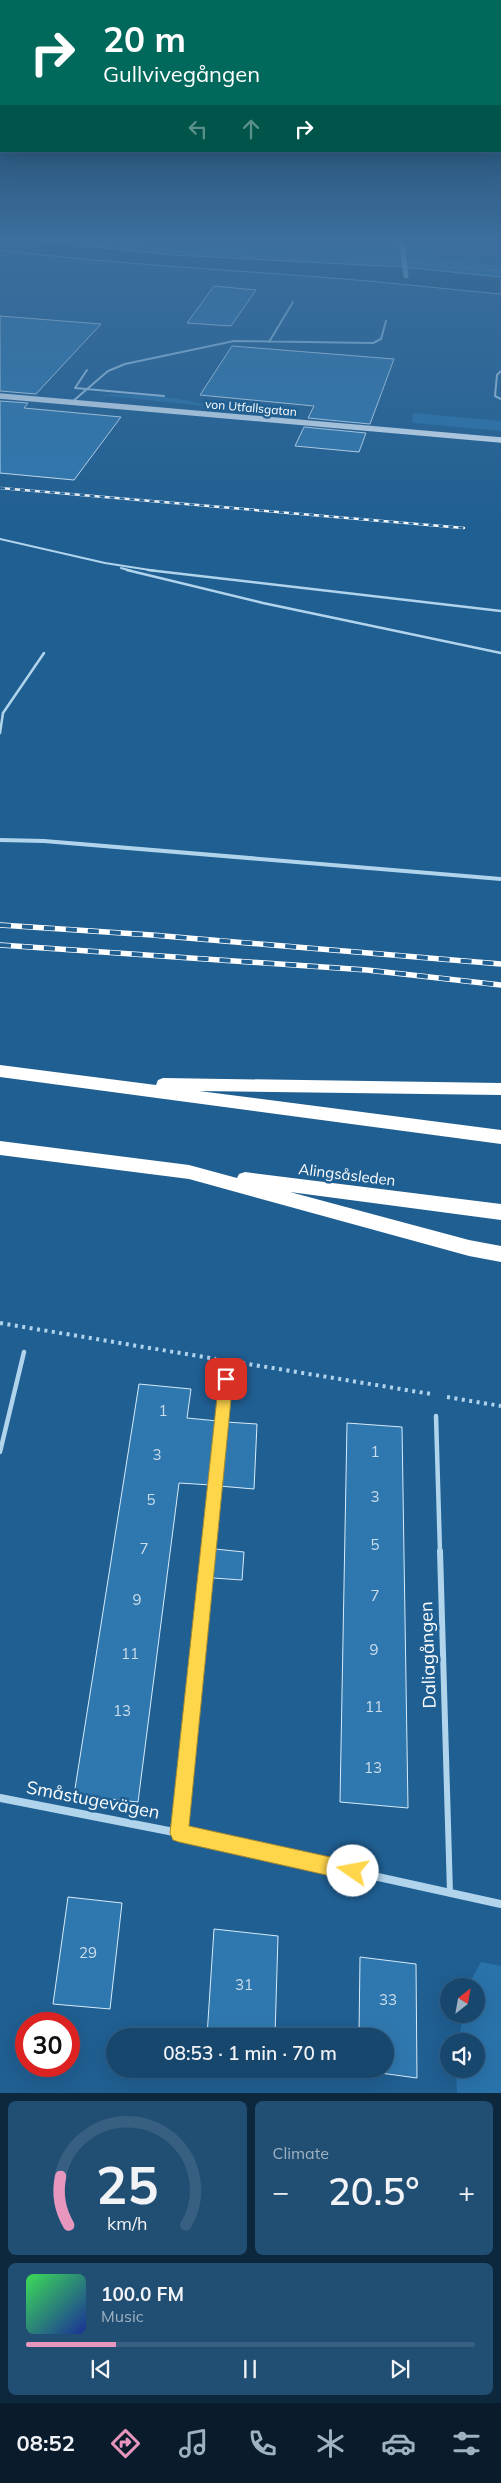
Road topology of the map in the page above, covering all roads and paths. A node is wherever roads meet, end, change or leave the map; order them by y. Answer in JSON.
{"nodes":[{"id":1,"x":273,"y":335,"type":"edge"},
{"id":2,"x":382,"y":335,"type":"edge"},
{"id":3,"x":269,"y":342,"type":"junction"},
{"id":4,"x":87,"y":370,"type":"dead end"},
{"id":5,"x":501,"y":371,"type":"edge"},
{"id":6,"x":85,"y":389,"type":"junction"},
{"id":7,"x":0,"y":396,"type":"edge"},
{"id":8,"x":164,"y":396,"type":"dead end"},
{"id":9,"x":501,"y":400,"type":"edge"},
{"id":10,"x":72,"y":402,"type":"junction"},
{"id":11,"x":501,"y":440,"type":"edge"},
{"id":12,"x":0,"y":539,"type":"edge"},
{"id":13,"x":105,"y":563,"type":"junction"},
{"id":14,"x":501,"y":611,"type":"edge"},
{"id":15,"x":44,"y":653,"type":"dead end"},
{"id":16,"x":501,"y":653,"type":"edge"},
{"id":17,"x":0,"y":733,"type":"edge"},
{"id":18,"x":0,"y":840,"type":"edge"},
{"id":19,"x":501,"y":879,"type":"edge"},
{"id":20,"x":0,"y":1071,"type":"edge"},
{"id":21,"x":90,"y":1082,"type":"junction"},
{"id":22,"x":501,"y":1089,"type":"edge"},
{"id":23,"x":501,"y":1137,"type":"edge"},
{"id":24,"x":0,"y":1148,"type":"edge"},
{"id":25,"x":189,"y":1172,"type":"junction"},
{"id":26,"x":501,"y":1212,"type":"edge"},
{"id":27,"x":501,"y":1254,"type":"edge"},
{"id":28,"x":0,"y":1323,"type":"edge"},
{"id":29,"x":24,"y":1352,"type":"dead end"},
{"id":30,"x":218,"y":1359,"type":"dead end"},
{"id":31,"x":236,"y":1362,"type":"dead end"},
{"id":32,"x":226,"y":1379,"type":"dead end"},
{"id":33,"x":435,"y":1395,"type":"dead end"},
{"id":34,"x":444,"y":1396,"type":"dead end"},
{"id":35,"x":501,"y":1406,"type":"edge"},
{"id":36,"x":436,"y":1416,"type":"dead end"},
{"id":37,"x":0,"y":1452,"type":"edge"},
{"id":38,"x":0,"y":1798,"type":"edge"},
{"id":39,"x":179,"y":1833,"type":"junction"},
{"id":40,"x":450,"y":1893,"type":"junction"},
{"id":41,"x":501,"y":1904,"type":"edge"}],
"edges":[{"from":1,"to":3,"type":"lane"},
{"from":2,"to":3,"type":"lane"},
{"from":3,"to":6,"type":"lane"},
{"from":4,"to":6,"type":"lane"},
{"from":5,"to":9,"type":"lane"},
{"from":6,"to":8,"type":"lane"},
{"from":6,"to":10,"type":"lane"},
{"from":7,"to":10,"type":"street","name":"von Utfallsgatan"},
{"from":10,"to":11,"type":"street","name":"von Utfallsgatan"},
{"from":12,"to":13,"type":"lane"},
{"from":13,"to":14,"type":"lane"},
{"from":13,"to":16,"type":"lane"},
{"from":15,"to":17,"type":"lane"},
{"from":18,"to":19,"type":"lane"},
{"from":20,"to":21,"type":"highway"},
{"from":21,"to":22,"type":"highway"},
{"from":21,"to":23,"type":"highway"},
{"from":24,"to":25,"type":"highway"},
{"from":25,"to":26,"type":"highway","name":"Alingsåsleden"},
{"from":25,"to":27,"type":"highway"},
{"from":28,"to":30,"type":"path"},
{"from":29,"to":37,"type":"lane"},
{"from":31,"to":33,"type":"path"},
{"from":32,"to":39,"type":"lane"},
{"from":34,"to":35,"type":"path"},
{"from":36,"to":40,"type":"lane","name":"Daliagången"},
{"from":38,"to":39,"type":"street","name":"Småstugevägen"},
{"from":39,"to":40,"type":"street","name":"Småstugevägen"},
{"from":40,"to":41,"type":"street","name":"Småstugevägen"}]}
